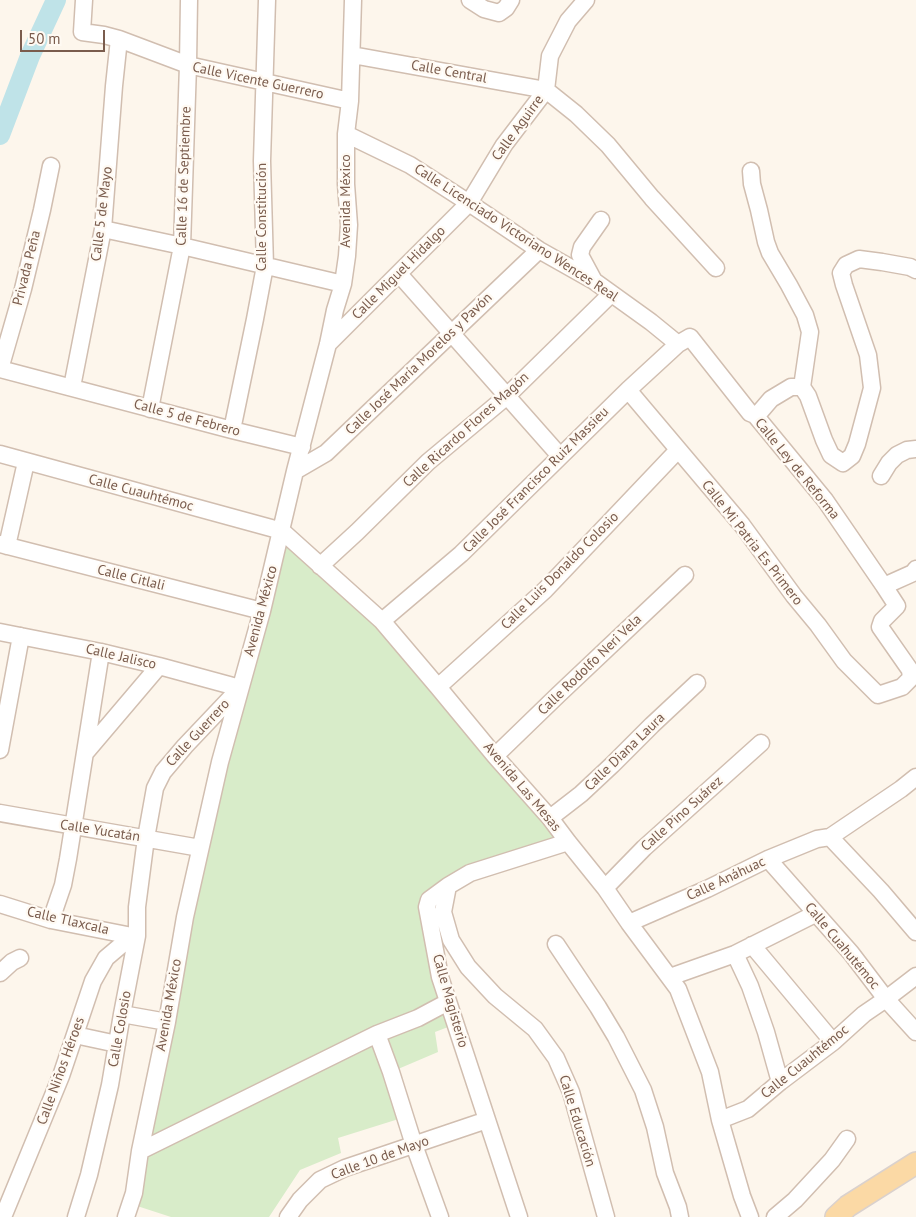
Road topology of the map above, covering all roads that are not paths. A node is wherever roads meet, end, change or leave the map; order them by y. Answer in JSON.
{"nodes":[{"id":1,"x":84,"y":0,"type":"edge"},
{"id":2,"x":188,"y":0,"type":"edge"},
{"id":3,"x":267,"y":0,"type":"edge"},
{"id":4,"x":353,"y":0,"type":"edge"},
{"id":5,"x":470,"y":0,"type":"edge"},
{"id":6,"x":511,"y":0,"type":"edge"},
{"id":7,"x":586,"y":0,"type":"edge"},
{"id":8,"x":119,"y":39,"type":"junction"},
{"id":9,"x":352,"y":55,"type":"junction"},
{"id":10,"x":188,"y":65,"type":"junction"},
{"id":11,"x":264,"y":82,"type":"junction"},
{"id":12,"x":546,"y":90,"type":"junction"},
{"id":13,"x":350,"y":101,"type":"junction"},
{"id":14,"x":346,"y":134,"type":"junction"},
{"id":15,"x":51,"y":166,"type":"dead end"},
{"id":16,"x":751,"y":171,"type":"dead end"},
{"id":17,"x":469,"y":202,"type":"junction"},
{"id":18,"x":601,"y":220,"type":"dead end"},
{"id":19,"x":103,"y":229,"type":"junction"},
{"id":20,"x":182,"y":246,"type":"junction"},
{"id":21,"x":539,"y":250,"type":"junction"},
{"id":22,"x":264,"y":266,"type":"junction"},
{"id":23,"x":716,"y":268,"type":"dead end"},
{"id":24,"x":916,"y":270,"type":"edge"},
{"id":25,"x":399,"y":274,"type":"junction"},
{"id":26,"x":594,"y":281,"type":"junction"},
{"id":27,"x":343,"y":284,"type":"junction"},
{"id":28,"x":611,"y":294,"type":"junction"},
{"id":29,"x":452,"y":332,"type":"junction"},
{"id":30,"x":684,"y":341,"type":"junction"},
{"id":31,"x":328,"y":344,"type":"junction"},
{"id":32,"x":0,"y":369,"type":"edge"},
{"id":33,"x":72,"y":387,"type":"junction"},
{"id":34,"x":802,"y":387,"type":"junction"},
{"id":35,"x":628,"y":390,"type":"junction"},
{"id":36,"x":507,"y":396,"type":"junction"},
{"id":37,"x":150,"y":409,"type":"junction"},
{"id":38,"x":755,"y":415,"type":"junction"},
{"id":39,"x":232,"y":430,"type":"junction"},
{"id":40,"x":302,"y":447,"type":"junction"},
{"id":41,"x":916,"y":449,"type":"edge"},
{"id":42,"x":678,"y":450,"type":"junction"},
{"id":43,"x":0,"y":454,"type":"edge"},
{"id":44,"x":560,"y":456,"type":"junction"},
{"id":45,"x":26,"y":462,"type":"junction"},
{"id":46,"x":295,"y":471,"type":"junction"},
{"id":47,"x":881,"y":476,"type":"dead end"},
{"id":48,"x":282,"y":531,"type":"junction"},
{"id":49,"x":3,"y":545,"type":"edge"},
{"id":50,"x":320,"y":566,"type":"junction"},
{"id":51,"x":916,"y":569,"type":"edge"},
{"id":52,"x":685,"y":575,"type":"dead end"},
{"id":53,"x":884,"y":586,"type":"junction"},
{"id":54,"x":262,"y":611,"type":"junction"},
{"id":55,"x":382,"y":621,"type":"junction"},
{"id":56,"x":882,"y":621,"type":"joint"},
{"id":57,"x":0,"y":632,"type":"edge"},
{"id":58,"x":21,"y":636,"type":"junction"},
{"id":59,"x":101,"y":652,"type":"junction"},
{"id":60,"x":159,"y":666,"type":"junction"},
{"id":61,"x":697,"y":684,"type":"dead end"},
{"id":62,"x":438,"y":687,"type":"junction"},
{"id":63,"x":240,"y":688,"type":"junction"},
{"id":64,"x":761,"y":742,"type":"dead end"},
{"id":65,"x":0,"y":750,"type":"edge"},
{"id":66,"x":85,"y":754,"type":"junction"},
{"id":67,"x":495,"y":756,"type":"junction"},
{"id":68,"x":916,"y":777,"type":"edge"},
{"id":69,"x":0,"y":813,"type":"edge"},
{"id":70,"x":550,"y":818,"type":"junction"},
{"id":71,"x":74,"y":826,"type":"junction"},
{"id":72,"x":827,"y":837,"type":"junction"},
{"id":73,"x":146,"y":838,"type":"junction"},
{"id":74,"x":568,"y":842,"type":"junction"},
{"id":75,"x":200,"y":848,"type":"junction"},
{"id":76,"x":768,"y":859,"type":"junction"},
{"id":77,"x":448,"y":886,"type":"junction"},
{"id":78,"x":605,"y":888,"type":"junction"},
{"id":79,"x":0,"y":904,"type":"edge"},
{"id":80,"x":815,"y":914,"type":"junction"},
{"id":81,"x":51,"y":920,"type":"junction"},
{"id":82,"x":629,"y":923,"type":"junction"},
{"id":83,"x":916,"y":932,"type":"edge"},
{"id":84,"x":135,"y":936,"type":"junction"},
{"id":85,"x":556,"y":944,"type":"dead end"},
{"id":86,"x":752,"y":945,"type":"junction"},
{"id":87,"x":735,"y":954,"type":"junction"},
{"id":88,"x":20,"y":958,"type":"dead end"},
{"id":89,"x":0,"y":973,"type":"edge"},
{"id":90,"x":916,"y":976,"type":"edge"},
{"id":91,"x":670,"y":977,"type":"junction"},
{"id":92,"x":886,"y":999,"type":"junction"},
{"id":93,"x":448,"y":1002,"type":"junction"},
{"id":94,"x":122,"y":1014,"type":"junction"},
{"id":95,"x":167,"y":1022,"type":"junction"},
{"id":96,"x":916,"y":1032,"type":"edge"},
{"id":97,"x":378,"y":1034,"type":"junction"},
{"id":98,"x":75,"y":1035,"type":"junction"},
{"id":99,"x":832,"y":1042,"type":"junction"},
{"id":100,"x":117,"y":1044,"type":"junction"},
{"id":101,"x":780,"y":1082,"type":"junction"},
{"id":102,"x":487,"y":1120,"type":"junction"},
{"id":103,"x":720,"y":1120,"type":"junction"},
{"id":104,"x":847,"y":1139,"type":"dead end"},
{"id":105,"x":414,"y":1145,"type":"junction"},
{"id":106,"x":140,"y":1150,"type":"junction"},
{"id":107,"x":916,"y":1163,"type":"edge"},
{"id":108,"x":3,"y":1217,"type":"edge"},
{"id":109,"x":76,"y":1217,"type":"edge"},
{"id":110,"x":126,"y":1217,"type":"edge"},
{"id":111,"x":288,"y":1217,"type":"edge"},
{"id":112,"x":440,"y":1217,"type":"edge"},
{"id":113,"x":519,"y":1217,"type":"edge"},
{"id":114,"x":606,"y":1217,"type":"edge"},
{"id":115,"x":680,"y":1217,"type":"edge"},
{"id":116,"x":750,"y":1217,"type":"edge"},
{"id":117,"x":775,"y":1217,"type":"edge"},
{"id":118,"x":836,"y":1217,"type":"edge"}],
"edges":[{"from":1,"to":8,"type":"street","name":"Calle Vicente Guerrero"},
{"from":2,"to":10,"type":"street","name":"Calle 16 de Septiembre"},
{"from":3,"to":11,"type":"street","name":"Calle Constitución"},
{"from":4,"to":9,"type":"street","name":"Avenida México"},
{"from":5,"to":6,"type":"street"},
{"from":7,"to":12,"type":"street","name":"Calle Aguirre"},
{"from":8,"to":10,"type":"street","name":"Calle Vicente Guerrero"},
{"from":8,"to":19,"type":"street","name":"Calle 5 de Mayo"},
{"from":9,"to":12,"type":"street","name":"Calle Central"},
{"from":9,"to":13,"type":"street","name":"Avenida México"},
{"from":10,"to":11,"type":"street","name":"Calle Vicente Guerrero"},
{"from":10,"to":20,"type":"street","name":"Calle 16 de Septiembre"},
{"from":11,"to":13,"type":"street","name":"Calle Vicente Guerrero"},
{"from":11,"to":22,"type":"street","name":"Calle Constitución"},
{"from":12,"to":17,"type":"street","name":"Calle Aguirre"},
{"from":12,"to":23,"type":"street"},
{"from":13,"to":14,"type":"street","name":"Avenida México"},
{"from":14,"to":17,"type":"street","name":"Calle Licenciado Victoriano Wences Real"},
{"from":14,"to":27,"type":"street","name":"Avenida México"},
{"from":15,"to":32,"type":"street","name":"Privada Peña"},
{"from":16,"to":34,"type":"street"},
{"from":17,"to":21,"type":"street","name":"Calle Licenciado Victoriano Wences Real"},
{"from":17,"to":25,"type":"street","name":"Calle Miguel Hidalgo"},
{"from":18,"to":26,"type":"street"},
{"from":19,"to":20,"type":"street"},
{"from":19,"to":33,"type":"street","name":"Calle 5 de Mayo"},
{"from":20,"to":22,"type":"street"},
{"from":20,"to":37,"type":"street","name":"Calle 16 de Septiembre"},
{"from":21,"to":26,"type":"street","name":"Calle Licenciado Victoriano Wences Real"},
{"from":21,"to":29,"type":"street","name":"Calle José María Morelos y Pavón"},
{"from":22,"to":27,"type":"street"},
{"from":22,"to":39,"type":"street","name":"Calle Constitución"},
{"from":24,"to":34,"type":"street"},
{"from":25,"to":29,"type":"street"},
{"from":25,"to":31,"type":"street","name":"Calle Miguel Hidalgo"},
{"from":26,"to":28,"type":"street","name":"Calle Licenciado Victoriano Wences Real"},
{"from":27,"to":31,"type":"street","name":"Avenida México"},
{"from":28,"to":30,"type":"street","name":"Calle Licenciado Victoriano Wences Real"},
{"from":28,"to":36,"type":"street","name":"Calle Ricardo Flores Magón"},
{"from":29,"to":36,"type":"street"},
{"from":29,"to":46,"type":"street","name":"Calle José María Morelos y Pavón"},
{"from":30,"to":35,"type":"street","name":"Calle José Francisco Ruiz Massieu"},
{"from":30,"to":38,"type":"street","name":"Calle Ley de Reforma"},
{"from":31,"to":40,"type":"street","name":"Avenida México"},
{"from":32,"to":33,"type":"street","name":"Calle 5 de Febrero"},
{"from":33,"to":37,"type":"street","name":"Calle 5 de Febrero"},
{"from":34,"to":38,"type":"street"},
{"from":35,"to":42,"type":"street","name":"Calle Mi Patria Es Primero"},
{"from":35,"to":44,"type":"street","name":"Calle José Francisco Ruiz Massieu"},
{"from":36,"to":44,"type":"street"},
{"from":36,"to":50,"type":"street","name":"Calle Ricardo Flores Magón"},
{"from":37,"to":39,"type":"street","name":"Calle 5 de Febrero"},
{"from":38,"to":53,"type":"street","name":"Calle Ley de Reforma"},
{"from":39,"to":40,"type":"street","name":"Calle 5 de Febrero"},
{"from":40,"to":46,"type":"street","name":"Avenida México"},
{"from":41,"to":47,"type":"street"},
{"from":42,"to":56,"type":"street","name":"Calle Mi Patria Es Primero"},
{"from":42,"to":62,"type":"street","name":"Calle Luis Donaldo Colosio"},
{"from":43,"to":45,"type":"street","name":"Calle Cuauhtémoc"},
{"from":44,"to":55,"type":"street","name":"Calle José Francisco Ruiz Massieu"},
{"from":45,"to":48,"type":"street","name":"Calle Cuauhtémoc"},
{"from":45,"to":49,"type":"street"},
{"from":46,"to":48,"type":"street","name":"Avenida México"},
{"from":48,"to":50,"type":"street"},
{"from":48,"to":54,"type":"street","name":"Avenida México"},
{"from":49,"to":54,"type":"street","name":"Calle Citlali"},
{"from":50,"to":55,"type":"street","name":"Avenida Las Mesas"},
{"from":51,"to":53,"type":"street"},
{"from":52,"to":67,"type":"street","name":"Calle Rodolfo Neri Vela"},
{"from":53,"to":56,"type":"street","name":"Calle Ley de Reforma"},
{"from":54,"to":63,"type":"street","name":"Avenida México"},
{"from":55,"to":62,"type":"street","name":"Avenida Las Mesas"},
{"from":57,"to":58,"type":"street","name":"Calle Jalisco"},
{"from":58,"to":59,"type":"street","name":"Calle Jalisco"},
{"from":58,"to":65,"type":"street"},
{"from":59,"to":60,"type":"street","name":"Calle Jalisco"},
{"from":59,"to":66,"type":"street"},
{"from":60,"to":63,"type":"street","name":"Calle Jalisco"},
{"from":60,"to":66,"type":"street"},
{"from":61,"to":70,"type":"street","name":"Calle Diana Laura"},
{"from":62,"to":67,"type":"street","name":"Avenida Las Mesas"},
{"from":63,"to":73,"type":"street","name":"Calle Guerrero"},
{"from":63,"to":75,"type":"street","name":"Avenida México"},
{"from":64,"to":78,"type":"street","name":"Calle Pino Suárez"},
{"from":66,"to":71,"type":"street"},
{"from":67,"to":70,"type":"street","name":"Avenida Las Mesas"},
{"from":68,"to":72,"type":"street","name":"Calle Anáhuac"},
{"from":69,"to":71,"type":"street","name":"Calle Yucatán"},
{"from":70,"to":74,"type":"street","name":"Avenida Las Mesas"},
{"from":71,"to":73,"type":"street","name":"Calle Yucatán"},
{"from":71,"to":81,"type":"street"},
{"from":72,"to":76,"type":"street","name":"Calle Anáhuac"},
{"from":72,"to":83,"type":"street"},
{"from":73,"to":75,"type":"street","name":"Calle Yucatán"},
{"from":73,"to":84,"type":"street","name":"Calle Colosio"},
{"from":74,"to":77,"type":"street","name":"Calle Magisterio"},
{"from":74,"to":78,"type":"street","name":"Avenida Las Mesas"},
{"from":75,"to":95,"type":"street","name":"Avenida México"},
{"from":76,"to":80,"type":"street","name":"Calle Cuahutémoc"},
{"from":76,"to":82,"type":"street","name":"Calle Anáhuac"},
{"from":77,"to":93,"type":"street","name":"Calle Magisterio"},
{"from":77,"to":114,"type":"street","name":"Calle Educación"},
{"from":78,"to":82,"type":"street","name":"Avenida Las Mesas"},
{"from":79,"to":81,"type":"street","name":"Calle Tlaxcala"},
{"from":80,"to":86,"type":"street"},
{"from":80,"to":92,"type":"street","name":"Calle Cuahutémoc"},
{"from":81,"to":84,"type":"street","name":"Calle Tlaxcala"},
{"from":82,"to":91,"type":"street","name":"Avenida Las Mesas"},
{"from":84,"to":94,"type":"street","name":"Calle Colosio"},
{"from":84,"to":98,"type":"street","name":"Calle Niños Héroes"},
{"from":85,"to":115,"type":"street"},
{"from":86,"to":87,"type":"street"},
{"from":86,"to":99,"type":"street"},
{"from":87,"to":91,"type":"street"},
{"from":87,"to":101,"type":"street"},
{"from":88,"to":89,"type":"street"},
{"from":90,"to":92,"type":"street","name":"Calle Cuauhtémoc"},
{"from":91,"to":103,"type":"street","name":"Avenida Las Mesas"},
{"from":92,"to":96,"type":"street","name":"Calle Cuahutémoc"},
{"from":92,"to":99,"type":"street","name":"Calle Cuauhtémoc"},
{"from":93,"to":97,"type":"street"},
{"from":93,"to":102,"type":"street","name":"Calle Magisterio"},
{"from":94,"to":95,"type":"street"},
{"from":94,"to":100,"type":"street","name":"Calle Colosio"},
{"from":95,"to":106,"type":"street","name":"Avenida México"},
{"from":97,"to":105,"type":"street"},
{"from":97,"to":106,"type":"street"},
{"from":98,"to":100,"type":"street"},
{"from":98,"to":108,"type":"street","name":"Calle Niños Héroes"},
{"from":99,"to":101,"type":"street","name":"Calle Cuauhtémoc"},
{"from":100,"to":109,"type":"street","name":"Calle Colosio"},
{"from":101,"to":103,"type":"street","name":"Calle Cuauhtémoc"},
{"from":102,"to":105,"type":"street","name":"Calle 10 de Mayo"},
{"from":102,"to":113,"type":"street","name":"Calle Magisterio"},
{"from":103,"to":116,"type":"street","name":"Avenida Las Mesas"},
{"from":104,"to":117,"type":"street"},
{"from":105,"to":111,"type":"street","name":"Calle 10 de Mayo"},
{"from":105,"to":112,"type":"street"},
{"from":106,"to":110,"type":"street","name":"Avenida México"},
{"from":107,"to":118,"type":"main road"}]}
